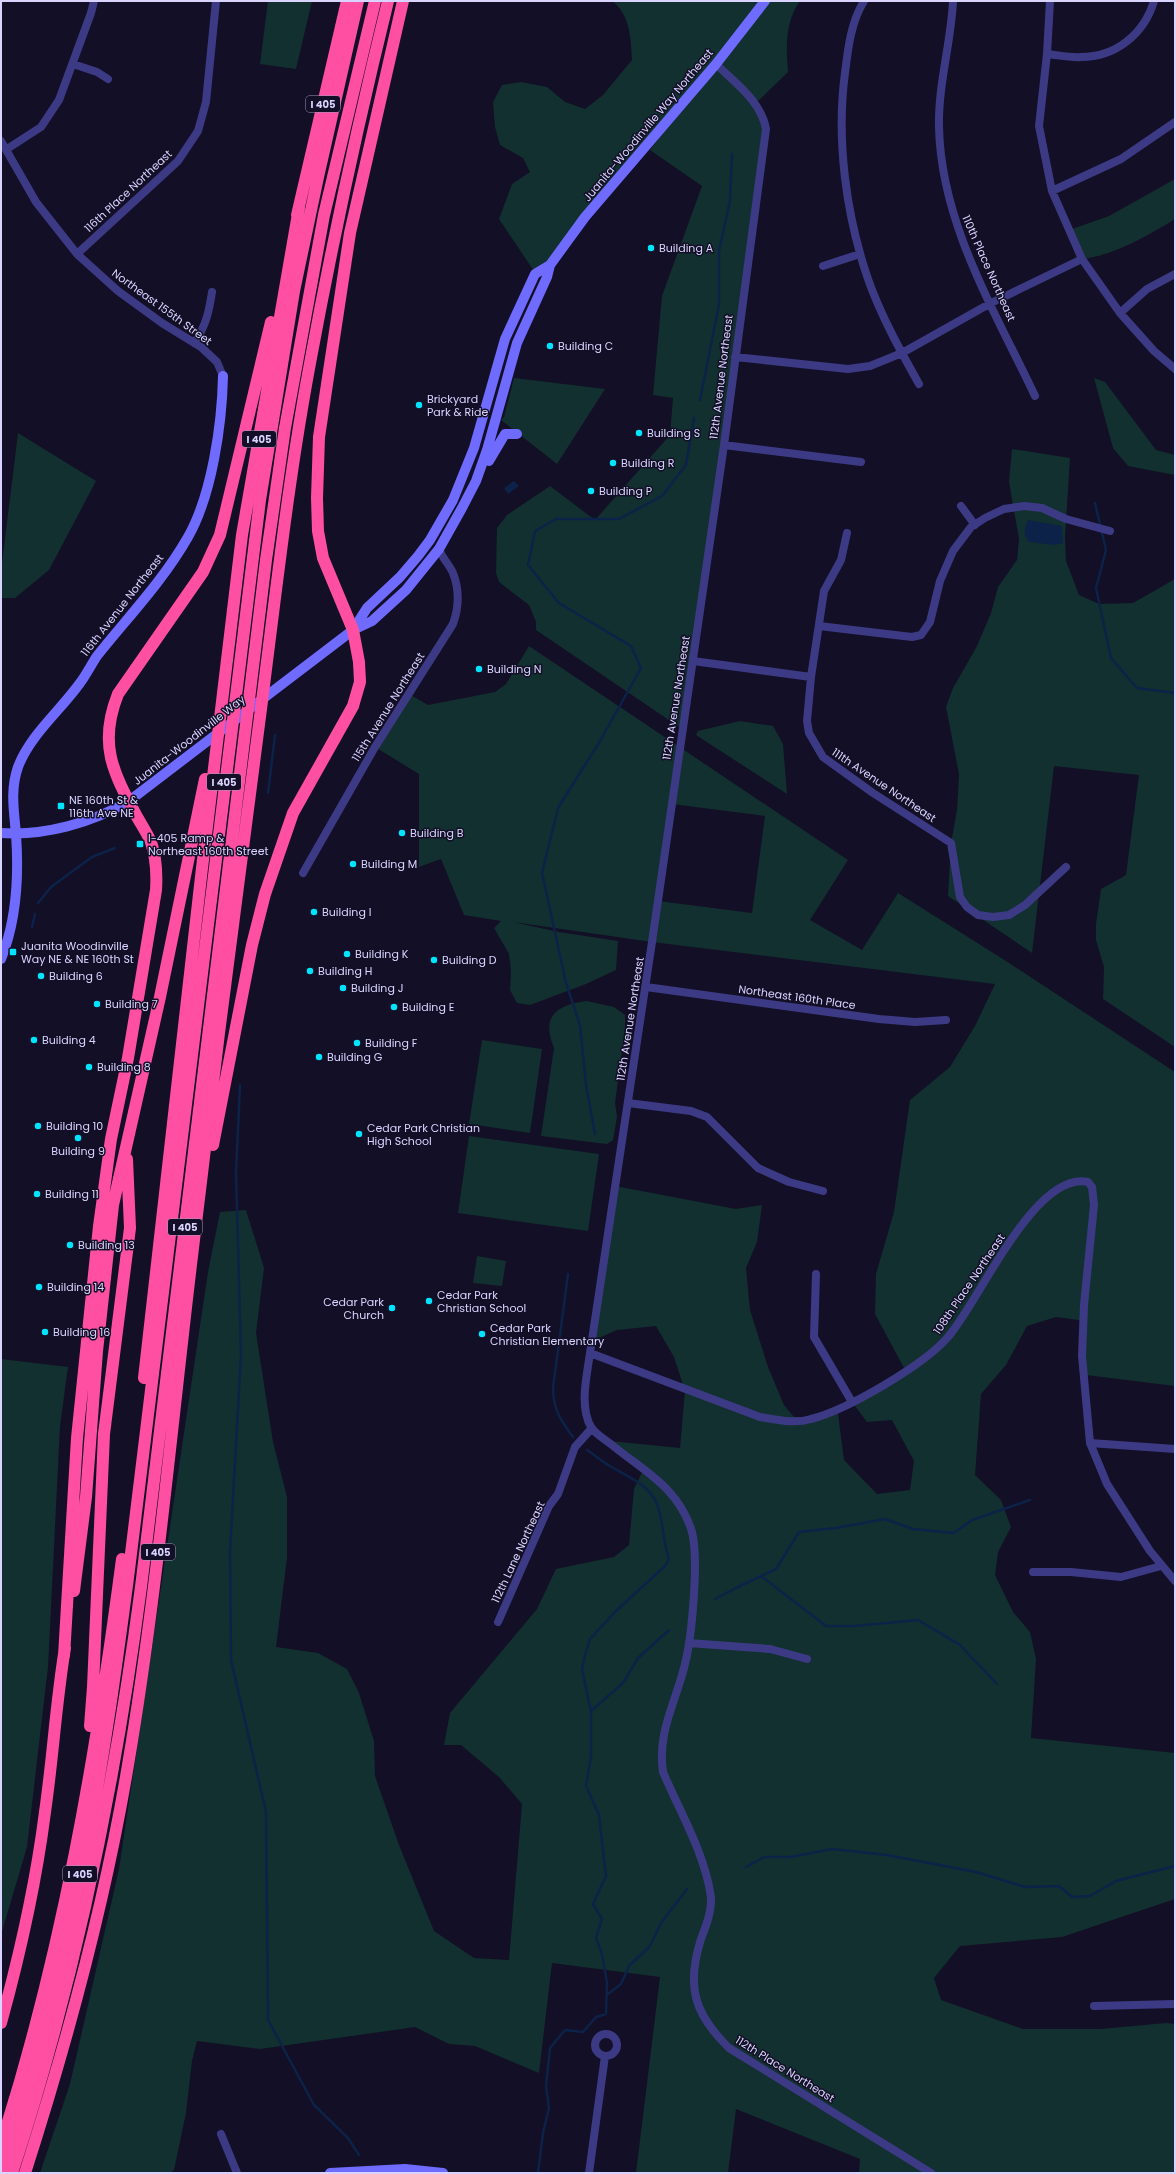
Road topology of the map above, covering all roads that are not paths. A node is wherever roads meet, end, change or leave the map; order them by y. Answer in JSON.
{"nodes":[{"id":1,"x":94,"y":1,"type":"edge"},
{"id":2,"x":216,"y":1,"type":"edge"},
{"id":3,"x":348,"y":1,"type":"edge"},
{"id":4,"x":358,"y":1,"type":"edge"},
{"id":5,"x":375,"y":1,"type":"edge"},
{"id":6,"x":388,"y":1,"type":"edge"},
{"id":7,"x":403,"y":1,"type":"edge"},
{"id":8,"x":765,"y":1,"type":"edge"},
{"id":9,"x":864,"y":1,"type":"edge"},
{"id":10,"x":953,"y":1,"type":"edge"},
{"id":11,"x":1050,"y":1,"type":"edge"},
{"id":12,"x":1154,"y":1,"type":"edge"},
{"id":13,"x":1047,"y":54,"type":"junction"},
{"id":14,"x":73,"y":64,"type":"junction"},
{"id":15,"x":716,"y":64,"type":"junction"},
{"id":16,"x":108,"y":79,"type":"dead end"},
{"id":17,"x":1175,"y":122,"type":"edge"},
{"id":18,"x":1,"y":141,"type":"edge"},
{"id":19,"x":341,"y":142,"type":"junction"},
{"id":20,"x":7,"y":149,"type":"junction"},
{"id":21,"x":350,"y":168,"type":"junction"},
{"id":22,"x":1052,"y":191,"type":"junction"},
{"id":23,"x":299,"y":208,"type":"junction"},
{"id":24,"x":77,"y":254,"type":"junction"},
{"id":25,"x":860,"y":254,"type":"junction"},
{"id":26,"x":1082,"y":259,"type":"junction"},
{"id":27,"x":550,"y":265,"type":"junction"},
{"id":28,"x":822,"y":266,"type":"dead end"},
{"id":29,"x":1175,"y":274,"type":"edge"},
{"id":30,"x":212,"y":292,"type":"dead end"},
{"id":31,"x":991,"y":303,"type":"junction"},
{"id":32,"x":1120,"y":313,"type":"junction"},
{"id":33,"x":194,"y":343,"type":"junction"},
{"id":34,"x":902,"y":353,"type":"junction"},
{"id":35,"x":514,"y":354,"type":"junction"},
{"id":36,"x":735,"y":357,"type":"junction"},
{"id":37,"x":1175,"y":370,"type":"edge"},
{"id":38,"x":223,"y":376,"type":"joint"},
{"id":39,"x":920,"y":384,"type":"dead end"},
{"id":40,"x":1035,"y":396,"type":"dead end"},
{"id":41,"x":489,"y":400,"type":"junction"},
{"id":42,"x":517,"y":434,"type":"dead end"},
{"id":43,"x":724,"y":445,"type":"junction"},
{"id":44,"x":861,"y":462,"type":"dead end"},
{"id":45,"x":476,"y":481,"type":"junction"},
{"id":46,"x":961,"y":506,"type":"dead end"},
{"id":47,"x":975,"y":525,"type":"junction"},
{"id":48,"x":1110,"y":531,"type":"dead end"},
{"id":49,"x":846,"y":533,"type":"dead end"},
{"id":50,"x":439,"y":549,"type":"junction"},
{"id":51,"x":820,"y":626,"type":"junction"},
{"id":52,"x":353,"y":630,"type":"junction"},
{"id":53,"x":693,"y":661,"type":"junction"},
{"id":54,"x":225,"y":672,"type":"junction"},
{"id":55,"x":810,"y":677,"type":"junction"},
{"id":56,"x":281,"y":684,"type":"joint"},
{"id":57,"x":129,"y":801,"type":"junction"},
{"id":58,"x":1,"y":833,"type":"edge"},
{"id":59,"x":16,"y":834,"type":"junction"},
{"id":60,"x":1066,"y":867,"type":"dead end"},
{"id":61,"x":303,"y":873,"type":"dead end"},
{"id":62,"x":1,"y":959,"type":"edge"},
{"id":63,"x":646,"y":987,"type":"junction"},
{"id":64,"x":946,"y":1020,"type":"dead end"},
{"id":65,"x":128,"y":1058,"type":"junction"},
{"id":66,"x":628,"y":1103,"type":"junction"},
{"id":67,"x":823,"y":1191,"type":"dead end"},
{"id":68,"x":193,"y":1250,"type":"junction"},
{"id":69,"x":816,"y":1274,"type":"dead end"},
{"id":70,"x":590,"y":1352,"type":"junction"},
{"id":71,"x":852,"y":1402,"type":"junction"},
{"id":72,"x":592,"y":1428,"type":"junction"},
{"id":73,"x":1090,"y":1442,"type":"junction"},
{"id":74,"x":1175,"y":1449,"type":"edge"},
{"id":75,"x":1161,"y":1566,"type":"junction"},
{"id":76,"x":1033,"y":1572,"type":"dead end"},
{"id":77,"x":1175,"y":1581,"type":"edge"},
{"id":78,"x":498,"y":1622,"type":"dead end"},
{"id":79,"x":689,"y":1643,"type":"junction"},
{"id":80,"x":64,"y":1656,"type":"junction"},
{"id":81,"x":807,"y":1659,"type":"dead end"},
{"id":82,"x":84,"y":1813,"type":"junction"},
{"id":83,"x":1175,"y":2004,"type":"edge"},
{"id":84,"x":1094,"y":2006,"type":"dead end"},
{"id":85,"x":1,"y":2023,"type":"edge"},
{"id":86,"x":605,"y":2056,"type":"dead end"},
{"id":87,"x":221,"y":2134,"type":"dead end"},
{"id":88,"x":1,"y":2144,"type":"edge"},
{"id":89,"x":1,"y":2173,"type":"edge"},
{"id":90,"x":12,"y":2173,"type":"edge"},
{"id":91,"x":25,"y":2173,"type":"edge"},
{"id":92,"x":237,"y":2173,"type":"edge"},
{"id":93,"x":330,"y":2173,"type":"edge"},
{"id":94,"x":443,"y":2173,"type":"edge"},
{"id":95,"x":589,"y":2173,"type":"edge"},
{"id":96,"x":931,"y":2173,"type":"edge"}],
"edges":[{"from":1,"to":14,"type":"street"},
{"from":2,"to":24,"type":"street","name":"116th Place Northeast"},
{"from":3,"to":23,"type":"highway","number":"I 405"},
{"from":4,"to":89,"type":"highway","number":"I 405"},
{"from":5,"to":19,"type":"highway","number":"I 405"},
{"from":6,"to":21,"type":"highway","number":"I 405"},
{"from":7,"to":52,"type":"highway"},
{"from":8,"to":15,"type":"main road","name":"Juanita-Woodinville Way Northeast"},
{"from":9,"to":25,"type":"street"},
{"from":10,"to":31,"type":"street","name":"110th Place Northeast"},
{"from":11,"to":13,"type":"street"},
{"from":12,"to":13,"type":"street"},
{"from":13,"to":22,"type":"street"},
{"from":14,"to":16,"type":"street"},
{"from":14,"to":20,"type":"street"},
{"from":15,"to":27,"type":"main road","name":"Juanita-Woodinville Way Northeast"},
{"from":15,"to":36,"type":"street","name":"112th Avenue Northeast"},
{"from":17,"to":22,"type":"street"},
{"from":18,"to":20,"type":"street","name":"Northeast 155th Street"},
{"from":19,"to":21,"type":"highway"},
{"from":19,"to":90,"type":"highway","number":"I 405"},
{"from":20,"to":24,"type":"street","name":"Northeast 155th Street"},
{"from":21,"to":68,"type":"highway","number":"I 405"},
{"from":22,"to":26,"type":"street"},
{"from":23,"to":54,"type":"highway","number":"I 405"},
{"from":23,"to":57,"type":"highway"},
{"from":24,"to":33,"type":"street","name":"Northeast 155th Street"},
{"from":25,"to":28,"type":"street"},
{"from":25,"to":34,"type":"street"},
{"from":26,"to":31,"type":"street"},
{"from":26,"to":32,"type":"street"},
{"from":27,"to":35,"type":"main road","name":"Juanita-Woodinville Way Northeast"},
{"from":27,"to":41,"type":"main road","name":"Juanita-Woodinville Way Northeast"},
{"from":29,"to":32,"type":"street"},
{"from":30,"to":33,"type":"street"},
{"from":31,"to":34,"type":"street"},
{"from":31,"to":40,"type":"street","name":"110th Place Northeast"},
{"from":32,"to":37,"type":"street"},
{"from":33,"to":38,"type":"street","name":"Northeast 155th Street"},
{"from":34,"to":36,"type":"street"},
{"from":34,"to":39,"type":"street"},
{"from":35,"to":41,"type":"main road"},
{"from":35,"to":45,"type":"main road","name":"Juanita-Woodinville Way Northeast"},
{"from":36,"to":43,"type":"street","name":"112th Avenue Northeast"},
{"from":38,"to":59,"type":"main road","name":"116th Avenue Northeast"},
{"from":41,"to":45,"type":"main road"},
{"from":41,"to":52,"type":"main road","name":"Juanita-Woodinville Way Northeast"},
{"from":42,"to":45,"type":"main road"},
{"from":43,"to":44,"type":"street"},
{"from":43,"to":53,"type":"street","name":"112th Avenue Northeast"},
{"from":45,"to":50,"type":"main road","name":"Juanita-Woodinville Way Northeast"},
{"from":46,"to":47,"type":"street"},
{"from":47,"to":48,"type":"street"},
{"from":47,"to":51,"type":"street"},
{"from":49,"to":51,"type":"street","name":"111th Avenue Northeast"},
{"from":50,"to":52,"type":"main road","name":"Juanita-Woodinville Way Northeast"},
{"from":50,"to":61,"type":"street","name":"115th Avenue Northeast"},
{"from":51,"to":55,"type":"street","name":"111th Avenue Northeast"},
{"from":52,"to":56,"type":"main road","name":"Juanita-Woodinville Way Northeast"},
{"from":52,"to":68,"type":"highway"},
{"from":53,"to":55,"type":"street"},
{"from":53,"to":63,"type":"street","name":"112th Avenue Northeast"},
{"from":54,"to":80,"type":"highway"},
{"from":54,"to":82,"type":"highway","number":"I 405"},
{"from":55,"to":60,"type":"street","name":"111th Avenue Northeast"},
{"from":56,"to":57,"type":"main road","name":"Juanita-Woodinville Way"},
{"from":57,"to":59,"type":"main road","name":"Juanita-Woodinville Way"},
{"from":57,"to":65,"type":"highway"},
{"from":58,"to":59,"type":"main road","name":"Juanita-Woodinville Way"},
{"from":59,"to":62,"type":"main road","name":"116th Avenue Northeast"},
{"from":63,"to":64,"type":"street","name":"Northeast 160th Place"},
{"from":63,"to":66,"type":"street","name":"112th Avenue Northeast"},
{"from":65,"to":80,"type":"highway"},
{"from":65,"to":82,"type":"highway"},
{"from":66,"to":67,"type":"street"},
{"from":66,"to":70,"type":"street","name":"112th Avenue Northeast"},
{"from":68,"to":91,"type":"highway","number":"I 405"},
{"from":69,"to":71,"type":"street"},
{"from":70,"to":71,"type":"street","name":"108th Place Northeast"},
{"from":70,"to":72,"type":"street"},
{"from":71,"to":73,"type":"street","name":"108th Place Northeast"},
{"from":72,"to":78,"type":"street","name":"112th Lane Northeast"},
{"from":72,"to":79,"type":"street","name":"112th Place Northeast"},
{"from":73,"to":74,"type":"street"},
{"from":73,"to":75,"type":"street"},
{"from":75,"to":76,"type":"street"},
{"from":75,"to":77,"type":"street"},
{"from":79,"to":81,"type":"street"},
{"from":79,"to":96,"type":"street","name":"112th Place Northeast"},
{"from":80,"to":85,"type":"highway"},
{"from":82,"to":88,"type":"highway","number":"I 405"},
{"from":83,"to":84,"type":"street"},
{"from":86,"to":95,"type":"street"},
{"from":87,"to":92,"type":"street"},
{"from":93,"to":94,"type":"main road"}]}
